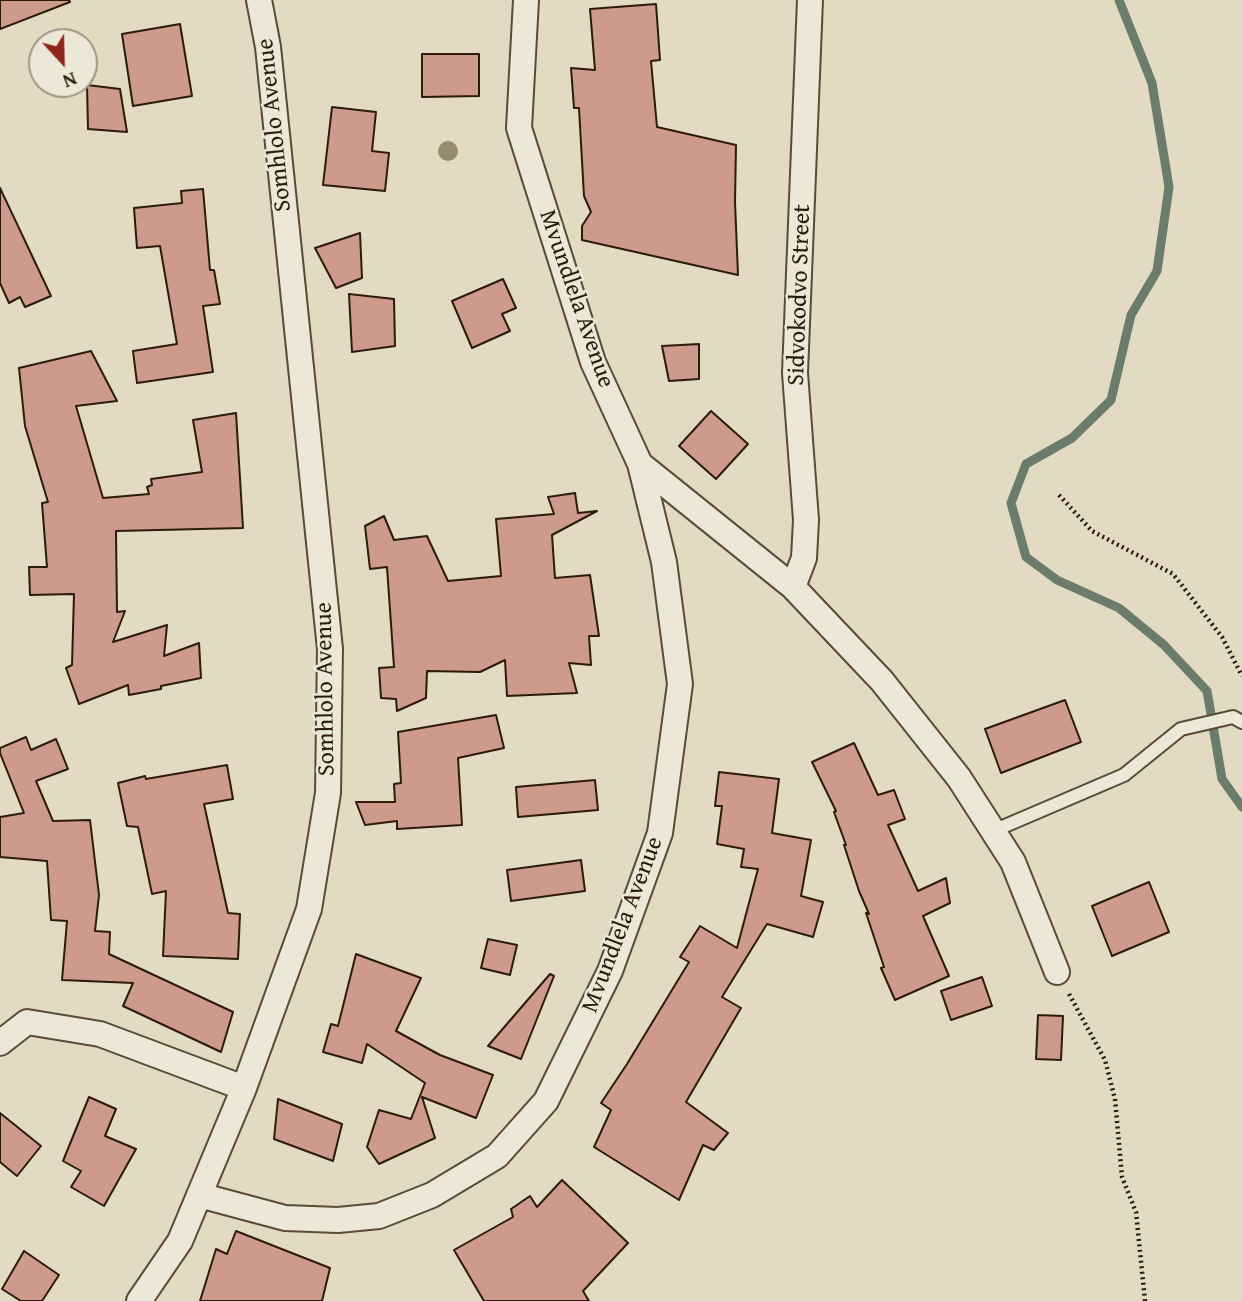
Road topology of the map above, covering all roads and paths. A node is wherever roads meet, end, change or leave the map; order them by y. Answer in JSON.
{"nodes":[{"id":1,"x":259,"y":0,"type":"edge"},
{"id":2,"x":526,"y":0,"type":"edge"},
{"id":3,"x":810,"y":0,"type":"edge"},
{"id":4,"x":640,"y":464,"type":"junction"},
{"id":5,"x":1059,"y":495,"type":"dead end"},
{"id":6,"x":793,"y":587,"type":"junction"},
{"id":7,"x":1242,"y":676,"type":"edge"},
{"id":8,"x":1238,"y":720,"type":"edge"},
{"id":9,"x":993,"y":831,"type":"junction"},
{"id":10,"x":1058,"y":972,"type":"joint"},
{"id":11,"x":0,"y":1043,"type":"edge"},
{"id":12,"x":244,"y":1088,"type":"junction"},
{"id":13,"x":199,"y":1195,"type":"junction"},
{"id":14,"x":139,"y":1301,"type":"edge"},
{"id":15,"x":1145,"y":1301,"type":"edge"}],
"edges":[{"from":1,"to":12,"type":"street","name":"Somhlolo Avenue"},
{"from":2,"to":4,"type":"street","name":"Mvundlela Avenue"},
{"from":3,"to":6,"type":"street","name":"Sidvokodvo Street"},
{"from":4,"to":6,"type":"street"},
{"from":4,"to":13,"type":"street","name":"Mvundlela Avenue"},
{"from":5,"to":7,"type":"path"},
{"from":6,"to":9,"type":"street"},
{"from":8,"to":9,"type":"lane"},
{"from":9,"to":10,"type":"street"},
{"from":10,"to":15,"type":"path"},
{"from":11,"to":12,"type":"street"},
{"from":12,"to":13,"type":"street","name":"Somhlolo Avenue"},
{"from":13,"to":14,"type":"street","name":"Somhlolo Avenue"}]}
